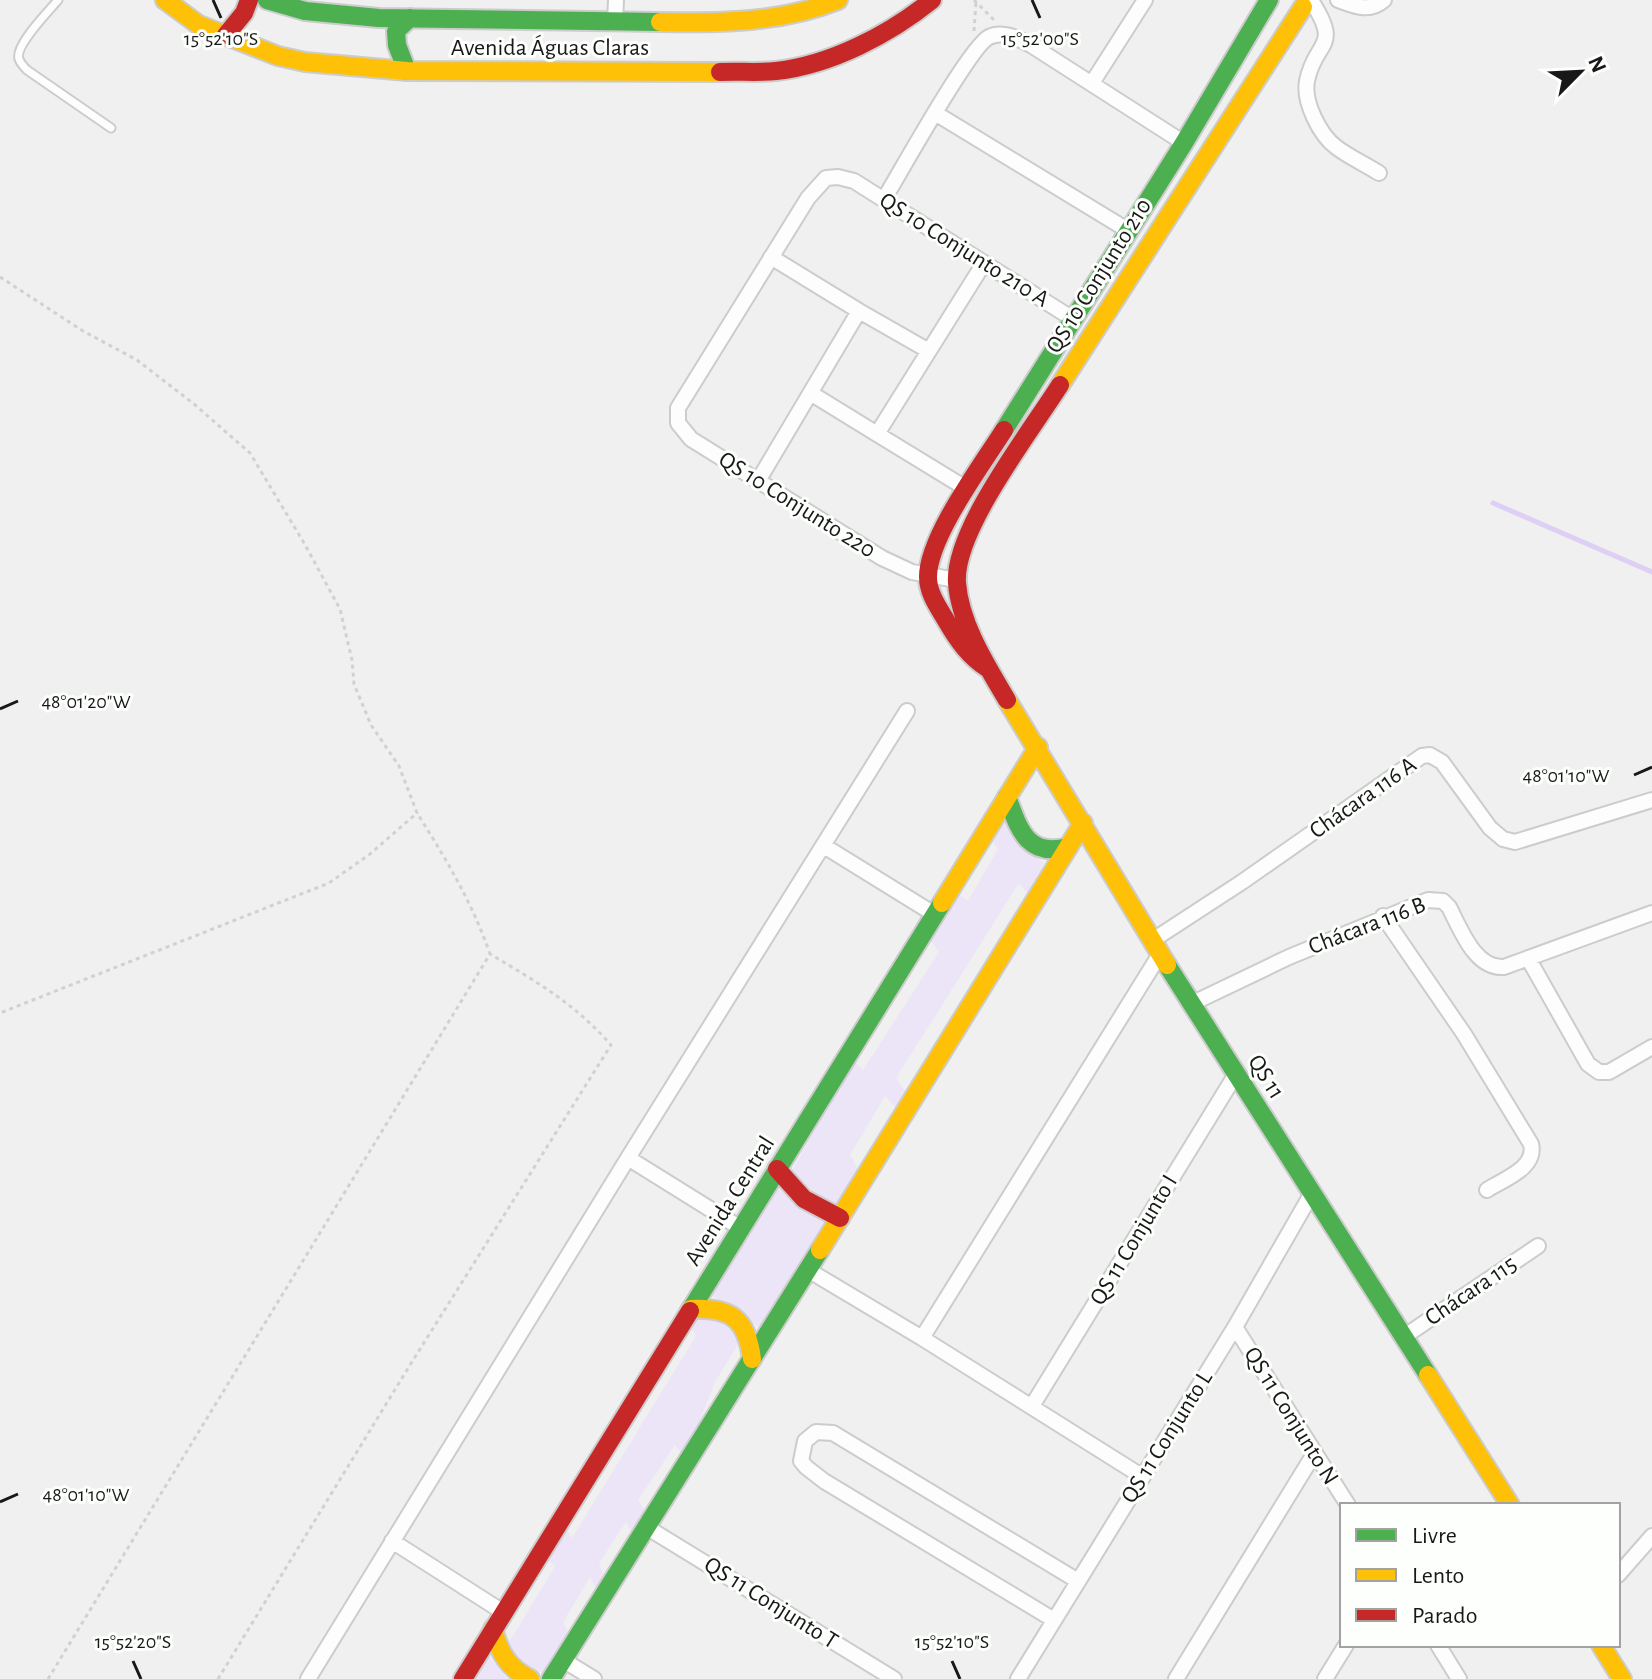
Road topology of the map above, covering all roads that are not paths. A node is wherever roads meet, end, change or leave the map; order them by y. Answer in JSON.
{"nodes":[{"id":1,"x":58,"y":0,"type":"edge"},
{"id":2,"x":165,"y":0,"type":"edge"},
{"id":3,"x":249,"y":0,"type":"edge"},
{"id":4,"x":267,"y":0,"type":"edge"},
{"id":5,"x":616,"y":0,"type":"edge"},
{"id":6,"x":838,"y":0,"type":"edge"},
{"id":7,"x":932,"y":0,"type":"edge"},
{"id":8,"x":1145,"y":0,"type":"edge"},
{"id":9,"x":1269,"y":0,"type":"edge"},
{"id":10,"x":1282,"y":0,"type":"edge"},
{"id":11,"x":1338,"y":0,"type":"edge"},
{"id":12,"x":1384,"y":0,"type":"edge"},
{"id":13,"x":1310,"y":3,"type":"edge"},
{"id":14,"x":410,"y":18,"type":"junction"},
{"id":15,"x":615,"y":22,"type":"junction"},
{"id":16,"x":226,"y":35,"type":"junction"},
{"id":17,"x":407,"y":71,"type":"junction"},
{"id":18,"x":1092,"y":83,"type":"junction"},
{"id":19,"x":935,"y":113,"type":"junction"},
{"id":20,"x":111,"y":128,"type":"dead end"},
{"id":21,"x":1184,"y":143,"type":"junction"},
{"id":22,"x":1379,"y":173,"type":"dead end"},
{"id":23,"x":884,"y":199,"type":"junction"},
{"id":24,"x":1129,"y":231,"type":"junction"},
{"id":25,"x":771,"y":257,"type":"junction"},
{"id":26,"x":984,"y":263,"type":"junction"},
{"id":27,"x":859,"y":311,"type":"junction"},
{"id":28,"x":1073,"y":319,"type":"junction"},
{"id":29,"x":929,"y":351,"type":"junction"},
{"id":30,"x":812,"y":394,"type":"junction"},
{"id":31,"x":877,"y":434,"type":"junction"},
{"id":32,"x":758,"y":481,"type":"junction"},
{"id":33,"x":967,"y":489,"type":"junction"},
{"id":34,"x":927,"y":576,"type":"junction"},
{"id":35,"x":956,"y":580,"type":"junction"},
{"id":36,"x":989,"y":670,"type":"junction"},
{"id":37,"x":907,"y":711,"type":"dead end"},
{"id":38,"x":1038,"y":747,"type":"junction"},
{"id":39,"x":1007,"y":797,"type":"junction"},
{"id":40,"x":1652,"y":800,"type":"edge"},
{"id":41,"x":1083,"y":823,"type":"junction"},
{"id":42,"x":824,"y":846,"type":"junction"},
{"id":43,"x":1068,"y":847,"type":"junction"},
{"id":44,"x":1652,"y":913,"type":"edge"},
{"id":45,"x":934,"y":914,"type":"junction"},
{"id":46,"x":1383,"y":916,"type":"junction"},
{"id":47,"x":1156,"y":947,"type":"junction"},
{"id":48,"x":1528,"y":958,"type":"junction"},
{"id":49,"x":1193,"y":1003,"type":"junction"},
{"id":50,"x":1652,"y":1047,"type":"edge"},
{"id":51,"x":1236,"y":1074,"type":"junction"},
{"id":52,"x":628,"y":1158,"type":"junction"},
{"id":53,"x":777,"y":1169,"type":"junction"},
{"id":54,"x":1487,"y":1190,"type":"dead end"},
{"id":55,"x":1312,"y":1193,"type":"junction"},
{"id":56,"x":840,"y":1218,"type":"junction"},
{"id":57,"x":742,"y":1229,"type":"junction"},
{"id":58,"x":1538,"y":1246,"type":"dead end"},
{"id":59,"x":808,"y":1270,"type":"junction"},
{"id":60,"x":691,"y":1309,"type":"junction"},
{"id":61,"x":1235,"y":1327,"type":"junction"},
{"id":62,"x":1405,"y":1336,"type":"junction"},
{"id":63,"x":922,"y":1338,"type":"junction"},
{"id":64,"x":752,"y":1359,"type":"junction"},
{"id":65,"x":1032,"y":1406,"type":"junction"},
{"id":66,"x":1314,"y":1454,"type":"junction"},
{"id":67,"x":1143,"y":1477,"type":"junction"},
{"id":68,"x":1347,"y":1503,"type":"edge"},
{"id":69,"x":1509,"y":1503,"type":"edge"},
{"id":70,"x":648,"y":1528,"type":"junction"},
{"id":71,"x":1652,"y":1536,"type":"edge"},
{"id":72,"x":392,"y":1541,"type":"junction"},
{"id":73,"x":1620,"y":1573,"type":"edge"},
{"id":74,"x":1078,"y":1581,"type":"junction"},
{"id":75,"x":503,"y":1612,"type":"junction"},
{"id":76,"x":1054,"y":1620,"type":"junction"},
{"id":77,"x":493,"y":1629,"type":"junction"},
{"id":78,"x":1345,"y":1647,"type":"edge"},
{"id":79,"x":1439,"y":1647,"type":"edge"},
{"id":80,"x":1602,"y":1647,"type":"edge"},
{"id":81,"x":563,"y":1660,"type":"junction"},
{"id":82,"x":308,"y":1679,"type":"edge"},
{"id":83,"x":463,"y":1679,"type":"edge"},
{"id":84,"x":530,"y":1679,"type":"edge"},
{"id":85,"x":551,"y":1679,"type":"edge"},
{"id":86,"x":594,"y":1679,"type":"edge"},
{"id":87,"x":894,"y":1679,"type":"edge"},
{"id":88,"x":1018,"y":1679,"type":"edge"},
{"id":89,"x":1176,"y":1679,"type":"edge"},
{"id":90,"x":1325,"y":1679,"type":"edge"},
{"id":91,"x":1459,"y":1679,"type":"edge"},
{"id":92,"x":1622,"y":1679,"type":"edge"}],
"edges":[{"from":1,"to":20,"type":"lane"},
{"from":2,"to":16,"type":"street","name":"Avenida Águas Claras"},
{"from":3,"to":16,"type":"street"},
{"from":4,"to":14,"type":"street","name":"Avenida Águas Claras"},
{"from":5,"to":15,"type":"street"},
{"from":6,"to":15,"type":"street","name":"Avenida Águas Claras"},
{"from":7,"to":17,"type":"street","name":"Avenida Águas Claras"},
{"from":8,"to":18,"type":"street"},
{"from":9,"to":21,"type":"street","name":"QS 10 Conjunto 210"},
{"from":10,"to":13,"type":"street"},
{"from":11,"to":12,"type":"street"},
{"from":13,"to":22,"type":"street"},
{"from":13,"to":35,"type":"street","name":"QS 10 Conjunto 210"},
{"from":14,"to":15,"type":"street","name":"Avenida Águas Claras"},
{"from":14,"to":17,"type":"street"},
{"from":16,"to":17,"type":"street","name":"Avenida Águas Claras"},
{"from":18,"to":19,"type":"street"},
{"from":18,"to":21,"type":"street"},
{"from":19,"to":23,"type":"street"},
{"from":19,"to":24,"type":"street"},
{"from":21,"to":24,"type":"street","name":"QS 10 Conjunto 210"},
{"from":23,"to":25,"type":"street","name":"QS 10 Conjunto 210 A"},
{"from":23,"to":26,"type":"street","name":"QS 10 Conjunto 210 A"},
{"from":24,"to":28,"type":"street","name":"QS 10 Conjunto 210"},
{"from":25,"to":27,"type":"street"},
{"from":25,"to":32,"type":"street","name":"QS 10 Conjunto 220"},
{"from":26,"to":28,"type":"street","name":"QS 10 Conjunto 210 A"},
{"from":26,"to":29,"type":"street"},
{"from":27,"to":29,"type":"street"},
{"from":27,"to":30,"type":"street"},
{"from":28,"to":33,"type":"street","name":"QS 10 Conjunto 210"},
{"from":29,"to":31,"type":"street"},
{"from":30,"to":31,"type":"street"},
{"from":30,"to":32,"type":"street"},
{"from":31,"to":33,"type":"street"},
{"from":32,"to":34,"type":"street","name":"QS 10 Conjunto 220"},
{"from":33,"to":34,"type":"street","name":"QS 10 Conjunto 210"},
{"from":34,"to":35,"type":"street","name":"QS 10 Conjunto 220"},
{"from":34,"to":36,"type":"street","name":"QS 11"},
{"from":35,"to":36,"type":"street","name":"QS 11"},
{"from":36,"to":38,"type":"street","name":"QS 11"},
{"from":37,"to":42,"type":"street"},
{"from":38,"to":39,"type":"street","name":"Avenida Central"},
{"from":38,"to":41,"type":"street","name":"QS 11"},
{"from":39,"to":43,"type":"street"},
{"from":39,"to":45,"type":"street","name":"Avenida Central"},
{"from":40,"to":47,"type":"street","name":"Chácara 116 A"},
{"from":41,"to":43,"type":"street"},
{"from":41,"to":47,"type":"street","name":"QS 11"},
{"from":42,"to":45,"type":"street"},
{"from":42,"to":52,"type":"street"},
{"from":43,"to":56,"type":"street"},
{"from":44,"to":48,"type":"street","name":"Chácara 116 B"},
{"from":45,"to":53,"type":"street","name":"Avenida Central"},
{"from":46,"to":48,"type":"street","name":"Chácara 116 B"},
{"from":46,"to":49,"type":"street","name":"Chácara 116 B"},
{"from":46,"to":54,"type":"street"},
{"from":47,"to":49,"type":"street","name":"QS 11"},
{"from":47,"to":63,"type":"street"},
{"from":48,"to":50,"type":"street"},
{"from":49,"to":51,"type":"street","name":"QS 11"},
{"from":51,"to":55,"type":"street","name":"QS 11"},
{"from":51,"to":65,"type":"street","name":"QS 11 Conjunto I"},
{"from":52,"to":57,"type":"street"},
{"from":52,"to":72,"type":"street"},
{"from":53,"to":56,"type":"street"},
{"from":53,"to":57,"type":"street","name":"Avenida Central"},
{"from":55,"to":61,"type":"street","name":"QS 11 Conjunto L"},
{"from":55,"to":62,"type":"street","name":"QS 11"},
{"from":56,"to":59,"type":"street"},
{"from":57,"to":60,"type":"street","name":"Avenida Central"},
{"from":58,"to":62,"type":"street","name":"Chácara 115"},
{"from":59,"to":63,"type":"street"},
{"from":59,"to":64,"type":"street"},
{"from":60,"to":64,"type":"street"},
{"from":60,"to":75,"type":"street","name":"Avenida Central"},
{"from":61,"to":66,"type":"street","name":"QS 11 Conjunto N"},
{"from":61,"to":67,"type":"street","name":"QS 11 Conjunto L"},
{"from":62,"to":69,"type":"street","name":"QS 11"},
{"from":63,"to":65,"type":"street"},
{"from":64,"to":70,"type":"street"},
{"from":65,"to":67,"type":"street"},
{"from":66,"to":68,"type":"street","name":"QS 11 Conjunto N"},
{"from":66,"to":89,"type":"street"},
{"from":67,"to":74,"type":"street","name":"QS 11 Conjunto L"},
{"from":70,"to":81,"type":"street"},
{"from":70,"to":87,"type":"street","name":"QS 11 Conjunto T"},
{"from":71,"to":73,"type":"street"},
{"from":72,"to":75,"type":"street"},
{"from":72,"to":82,"type":"street"},
{"from":74,"to":76,"type":"street","name":"QS 11 Conjunto L"},
{"from":74,"to":76,"type":"street"},
{"from":75,"to":77,"type":"street","name":"Avenida Central"},
{"from":76,"to":88,"type":"street","name":"QS 11 Conjunto L"},
{"from":77,"to":83,"type":"street","name":"Avenida Central"},
{"from":77,"to":84,"type":"street"},
{"from":78,"to":90,"type":"street"},
{"from":79,"to":91,"type":"street"},
{"from":80,"to":92,"type":"street"},
{"from":81,"to":85,"type":"street"},
{"from":81,"to":86,"type":"street"}]}
